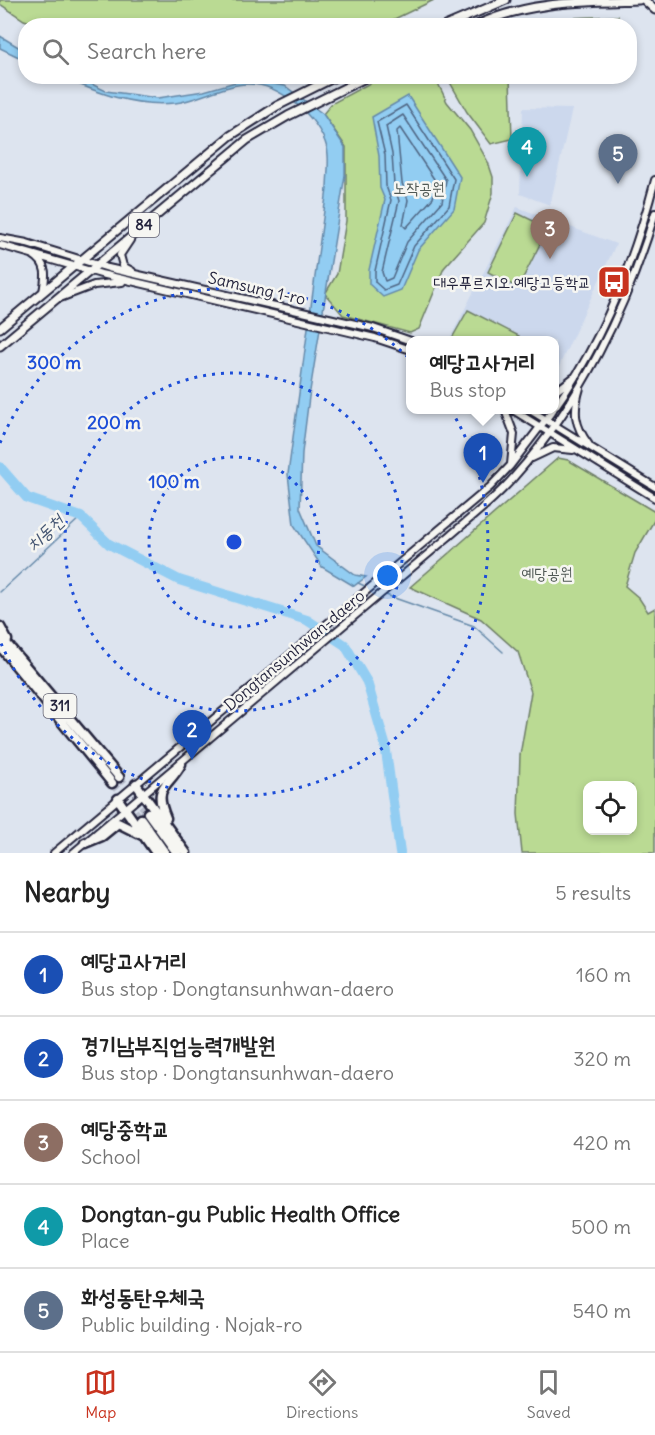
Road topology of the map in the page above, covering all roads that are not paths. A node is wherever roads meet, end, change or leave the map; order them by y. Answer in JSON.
{"nodes":[{"id":1,"x":506,"y":0,"type":"edge"},
{"id":2,"x":639,"y":0,"type":"edge"},
{"id":3,"x":644,"y":0,"type":"edge"},
{"id":4,"x":655,"y":10,"type":"edge"},
{"id":5,"x":464,"y":18,"type":"edge"},
{"id":6,"x":494,"y":18,"type":"edge"},
{"id":7,"x":320,"y":84,"type":"edge"},
{"id":8,"x":352,"y":84,"type":"edge"},
{"id":9,"x":655,"y":180,"type":"edge"},
{"id":10,"x":653,"y":210,"type":"edge"},
{"id":11,"x":138,"y":230,"type":"junction"},
{"id":12,"x":0,"y":238,"type":"edge"},
{"id":13,"x":0,"y":245,"type":"edge"},
{"id":14,"x":22,"y":249,"type":"junction"},
{"id":15,"x":78,"y":263,"type":"junction"},
{"id":16,"x":96,"y":265,"type":"junction"},
{"id":17,"x":90,"y":271,"type":"junction"},
{"id":18,"x":140,"y":279,"type":"junction"},
{"id":19,"x":43,"y":292,"type":"junction"},
{"id":20,"x":54,"y":300,"type":"junction"},
{"id":21,"x":0,"y":328,"type":"edge"},
{"id":22,"x":406,"y":340,"type":"edge"},
{"id":23,"x":2,"y":344,"type":"edge"},
{"id":24,"x":406,"y":349,"type":"edge"},
{"id":25,"x":574,"y":378,"type":"junction"},
{"id":26,"x":581,"y":382,"type":"junction"},
{"id":27,"x":559,"y":389,"type":"edge"},
{"id":28,"x":564,"y":393,"type":"junction"},
{"id":29,"x":571,"y":398,"type":"junction"},
{"id":30,"x":559,"y":400,"type":"edge"},
{"id":31,"x":506,"y":414,"type":"edge"},
{"id":32,"x":519,"y":414,"type":"edge"},
{"id":33,"x":537,"y":414,"type":"edge"},
{"id":34,"x":550,"y":414,"type":"edge"},
{"id":35,"x":546,"y":419,"type":"junction"},
{"id":36,"x":554,"y":424,"type":"junction"},
{"id":37,"x":540,"y":427,"type":"junction"},
{"id":38,"x":548,"y":432,"type":"junction"},
{"id":39,"x":528,"y":443,"type":"junction"},
{"id":40,"x":591,"y":448,"type":"junction"},
{"id":41,"x":536,"y":449,"type":"junction"},
{"id":42,"x":587,"y":455,"type":"junction"},
{"id":43,"x":529,"y":460,"type":"junction"},
{"id":44,"x":510,"y":466,"type":"junction"},
{"id":45,"x":655,"y":487,"type":"edge"},
{"id":46,"x":655,"y":498,"type":"edge"},
{"id":47,"x":1,"y":631,"type":"edge"},
{"id":48,"x":3,"y":648,"type":"edge"},
{"id":49,"x":181,"y":764,"type":"junction"},
{"id":50,"x":116,"y":780,"type":"tunnel mouth"},
{"id":51,"x":136,"y":784,"type":"junction"},
{"id":52,"x":144,"y":794,"type":"junction"},
{"id":53,"x":118,"y":799,"type":"junction"},
{"id":54,"x":126,"y":809,"type":"junction"},
{"id":55,"x":148,"y":813,"type":"tunnel mouth"},
{"id":56,"x":141,"y":819,"type":"tunnel mouth"},
{"id":57,"x":172,"y":832,"type":"junction"},
{"id":58,"x":144,"y":836,"type":"junction"},
{"id":59,"x":85,"y":843,"type":"junction"},
{"id":60,"x":54,"y":853,"type":"edge"},
{"id":61,"x":73,"y":853,"type":"edge"},
{"id":62,"x":156,"y":853,"type":"edge"},
{"id":63,"x":165,"y":853,"type":"edge"},
{"id":64,"x":177,"y":853,"type":"edge"},
{"id":65,"x":186,"y":853,"type":"edge"}],
"edges":[{"from":1,"to":5,"type":"main road"},
{"from":2,"to":6,"type":"main road"},
{"from":3,"to":4,"type":"main road"},
{"from":7,"to":15,"type":"main road","number":"84"},
{"from":8,"to":11,"type":"main road","number":"84"},
{"from":9,"to":10,"type":"street"},
{"from":10,"to":25,"type":"street"},
{"from":10,"to":26,"type":"street"},
{"from":11,"to":16,"type":"main road","number":"84"},
{"from":11,"to":18,"type":"street"},
{"from":12,"to":15,"type":"street"},
{"from":13,"to":14,"type":"street"},
{"from":14,"to":15,"type":"street"},
{"from":14,"to":19,"type":"street"},
{"from":15,"to":16,"type":"street","name":"Samsung 1-ro"},
{"from":15,"to":17,"type":"street","name":"Samsung 1-ro"},
{"from":15,"to":19,"type":"main road","number":"84"},
{"from":16,"to":17,"type":"main road","number":"84"},
{"from":16,"to":18,"type":"street","name":"Samsung 1-ro"},
{"from":17,"to":18,"type":"street","name":"Samsung 1-ro"},
{"from":17,"to":20,"type":"main road","number":"84"},
{"from":18,"to":20,"type":"street"},
{"from":18,"to":22,"type":"street","name":"Samsung 1-ro"},
{"from":18,"to":24,"type":"street","name":"Samsung 1-ro"},
{"from":19,"to":21,"type":"main road","number":"84"},
{"from":20,"to":23,"type":"main road","number":"84"},
{"from":25,"to":27,"type":"street"},
{"from":25,"to":28,"type":"street"},
{"from":26,"to":29,"type":"street","name":"Dongtansunhwan-daero"},
{"from":26,"to":40,"type":"street"},
{"from":28,"to":29,"type":"street"},
{"from":28,"to":30,"type":"street"},
{"from":29,"to":36,"type":"street","name":"Dongtansunhwan-daero"},
{"from":31,"to":44,"type":"street"},
{"from":32,"to":37,"type":"street"},
{"from":33,"to":35,"type":"street"},
{"from":34,"to":35,"type":"street"},
{"from":35,"to":36,"type":"street"},
{"from":35,"to":37,"type":"street"},
{"from":36,"to":38,"type":"street","name":"Dongtansunhwan-daero"},
{"from":36,"to":40,"type":"street"},
{"from":37,"to":38,"type":"street"},
{"from":37,"to":39,"type":"street"},
{"from":38,"to":41,"type":"street","name":"Dongtansunhwan-daero"},
{"from":38,"to":42,"type":"street"},
{"from":39,"to":41,"type":"street"},
{"from":39,"to":44,"type":"street"},
{"from":40,"to":45,"type":"street"},
{"from":41,"to":43,"type":"street","name":"Dongtansunhwan-daero"},
{"from":42,"to":43,"type":"street"},
{"from":42,"to":46,"type":"street"},
{"from":43,"to":49,"type":"street","name":"Dongtansunhwan-daero"},
{"from":44,"to":51,"type":"street","name":"Dongtansunhwan-daero"},
{"from":47,"to":48,"type":"highway","number":"311"},
{"from":48,"to":50,"type":"highway","number":"311"},
{"from":49,"to":52,"type":"street","name":"Dongtansunhwan-daero"},
{"from":49,"to":57,"type":"highway"},
{"from":51,"to":52,"type":"highway"},
{"from":51,"to":53,"type":"street","name":"Dongtansunhwan-daero"},
{"from":52,"to":54,"type":"street","name":"Dongtansunhwan-daero"},
{"from":52,"to":57,"type":"highway"},
{"from":53,"to":54,"type":"highway"},
{"from":53,"to":60,"type":"street","name":"Dongtansunhwan-daero"},
{"from":54,"to":58,"type":"highway"},
{"from":54,"to":59,"type":"street","name":"Dongtansunhwan-daero"},
{"from":55,"to":64,"type":"highway"},
{"from":56,"to":63,"type":"highway"},
{"from":57,"to":65,"type":"highway"},
{"from":58,"to":59,"type":"highway"},
{"from":58,"to":62,"type":"highway"},
{"from":59,"to":61,"type":"street","name":"Dongtansunhwan-daero"}]}
